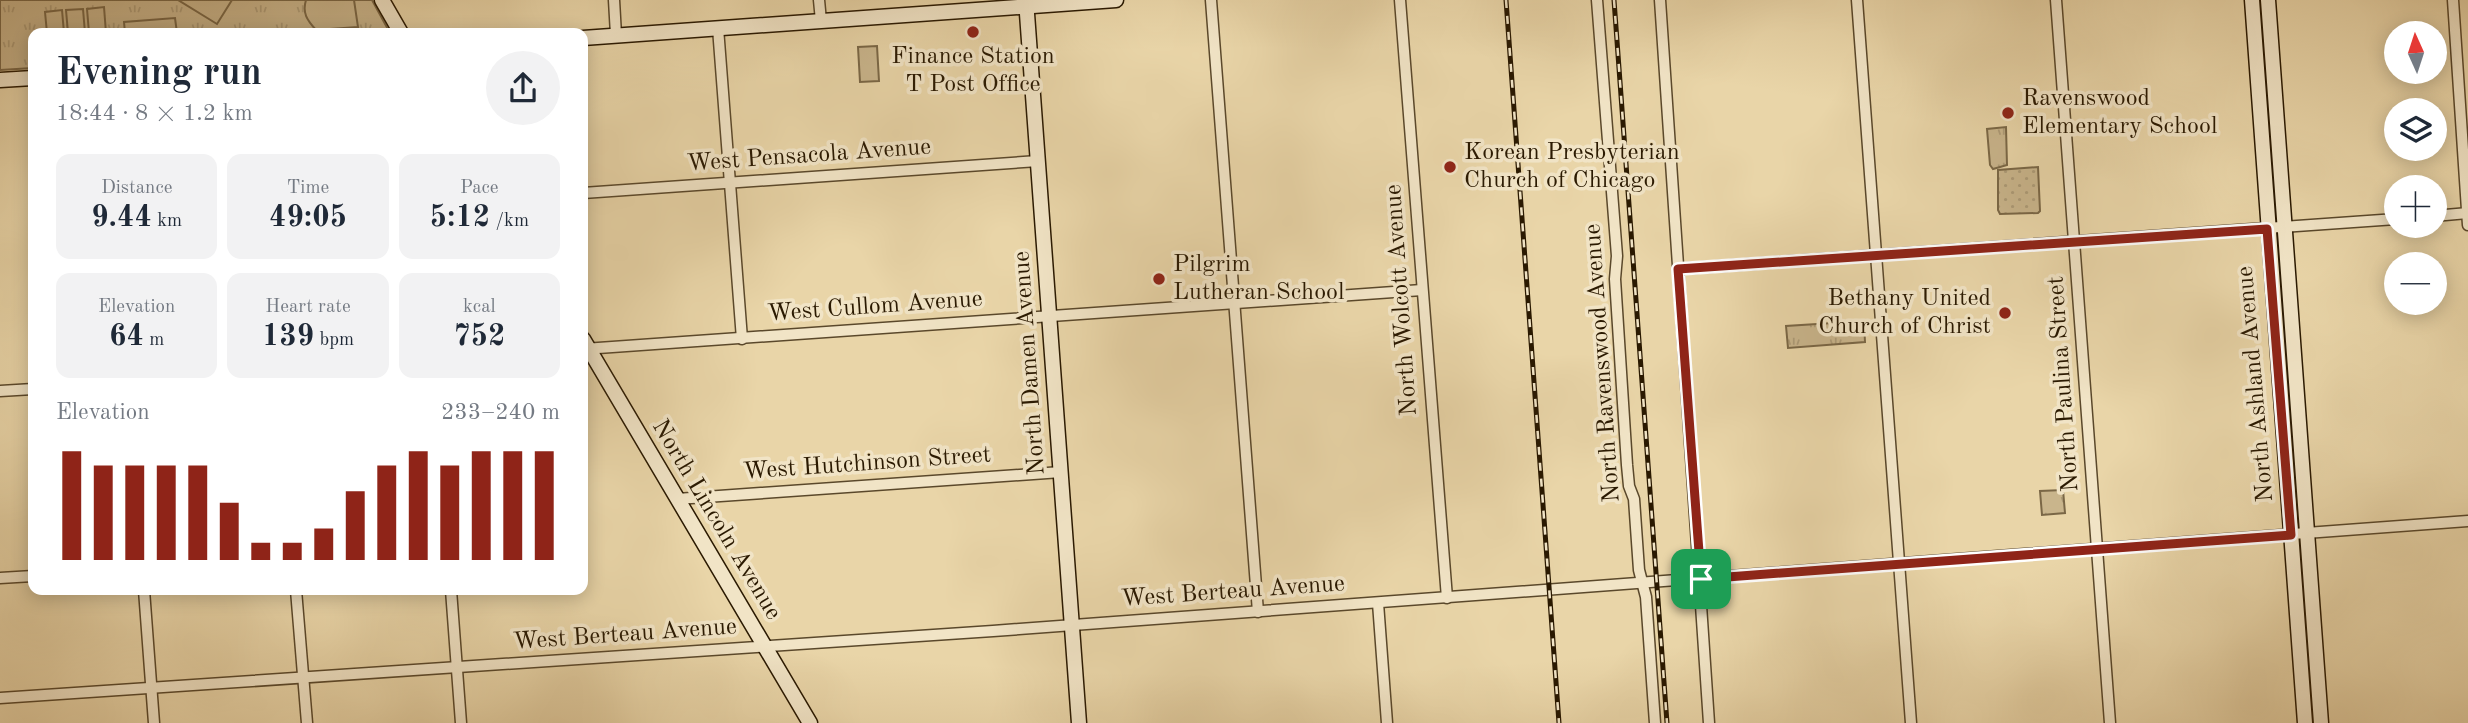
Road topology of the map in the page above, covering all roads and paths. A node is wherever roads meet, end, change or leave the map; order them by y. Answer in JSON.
{"nodes":[{"id":1,"x":382,"y":0,"type":"edge"},
{"id":2,"x":614,"y":0,"type":"edge"},
{"id":3,"x":819,"y":0,"type":"edge"},
{"id":4,"x":1116,"y":0,"type":"edge"},
{"id":5,"x":1211,"y":0,"type":"edge"},
{"id":6,"x":1400,"y":0,"type":"edge"},
{"id":7,"x":1597,"y":0,"type":"edge"},
{"id":8,"x":1660,"y":0,"type":"edge"},
{"id":9,"x":1857,"y":0,"type":"edge"},
{"id":10,"x":2056,"y":0,"type":"edge"},
{"id":11,"x":2252,"y":0,"type":"edge"},
{"id":12,"x":2267,"y":0,"type":"edge"},
{"id":13,"x":2453,"y":0,"type":"edge"},
{"id":14,"x":1026,"y":3,"type":"edge"},
{"id":15,"x":821,"y":21,"type":"junction"},
{"id":16,"x":398,"y":28,"type":"edge"},
{"id":17,"x":718,"y":28,"type":"junction"},
{"id":18,"x":616,"y":35,"type":"junction"},
{"id":19,"x":588,"y":38,"type":"edge"},
{"id":20,"x":2462,"y":60,"type":"edge"},
{"id":21,"x":28,"y":78,"type":"edge"},
{"id":22,"x":0,"y":80,"type":"edge"},
{"id":23,"x":1038,"y":161,"type":"junction"},
{"id":24,"x":730,"y":183,"type":"junction"},
{"id":25,"x":588,"y":193,"type":"edge"},
{"id":26,"x":2468,"y":213,"type":"edge"},
{"id":27,"x":2447,"y":215,"type":"edge"},
{"id":28,"x":2384,"y":220,"type":"edge"},
{"id":29,"x":2468,"y":225,"type":"edge"},
{"id":30,"x":2285,"y":228,"type":"junction"},
{"id":31,"x":2267,"y":229,"type":"junction"},
{"id":32,"x":2074,"y":242,"type":"junction"},
{"id":33,"x":1875,"y":256,"type":"junction"},
{"id":34,"x":1678,"y":269,"type":"junction"},
{"id":35,"x":1423,"y":290,"type":"junction"},
{"id":36,"x":1234,"y":302,"type":"junction"},
{"id":37,"x":1049,"y":315,"type":"junction"},
{"id":38,"x":742,"y":339,"type":"junction"},
{"id":39,"x":588,"y":346,"type":"edge"},
{"id":40,"x":588,"y":351,"type":"edge"},
{"id":41,"x":28,"y":388,"type":"edge"},
{"id":42,"x":0,"y":391,"type":"edge"},
{"id":43,"x":1061,"y":472,"type":"junction"},
{"id":44,"x":677,"y":499,"type":"junction"},
{"id":45,"x":2468,"y":522,"type":"edge"},
{"id":46,"x":2308,"y":534,"type":"junction"},
{"id":47,"x":2291,"y":535,"type":"junction"},
{"id":48,"x":2097,"y":550,"type":"junction"},
{"id":49,"x":1899,"y":564,"type":"junction"},
{"id":50,"x":28,"y":576,"type":"edge"},
{"id":51,"x":0,"y":578,"type":"edge"},
{"id":52,"x":1701,"y":579,"type":"junction"},
{"id":53,"x":1643,"y":583,"type":"junction"},
{"id":54,"x":144,"y":595,"type":"edge"},
{"id":55,"x":296,"y":595,"type":"edge"},
{"id":56,"x":451,"y":595,"type":"edge"},
{"id":57,"x":1447,"y":598,"type":"junction"},
{"id":58,"x":1378,"y":603,"type":"junction"},
{"id":59,"x":1258,"y":612,"type":"junction"},
{"id":60,"x":1072,"y":625,"type":"junction"},
{"id":61,"x":764,"y":646,"type":"junction"},
{"id":62,"x":457,"y":667,"type":"junction"},
{"id":63,"x":303,"y":678,"type":"junction"},
{"id":64,"x":151,"y":688,"type":"junction"},
{"id":65,"x":0,"y":698,"type":"edge"},
{"id":66,"x":154,"y":723,"type":"edge"},
{"id":67,"x":307,"y":723,"type":"edge"},
{"id":68,"x":461,"y":723,"type":"edge"},
{"id":69,"x":810,"y":723,"type":"edge"},
{"id":70,"x":1079,"y":723,"type":"edge"},
{"id":71,"x":1387,"y":723,"type":"edge"},
{"id":72,"x":1655,"y":723,"type":"edge"},
{"id":73,"x":1709,"y":723,"type":"edge"},
{"id":74,"x":1911,"y":723,"type":"edge"},
{"id":75,"x":2110,"y":723,"type":"edge"},
{"id":76,"x":2305,"y":723,"type":"edge"},
{"id":77,"x":2321,"y":723,"type":"edge"}],
"edges":[{"from":1,"to":16,"type":"main road"},
{"from":2,"to":18,"type":"street"},
{"from":3,"to":15,"type":"street"},
{"from":4,"to":14,"type":"main road"},
{"from":5,"to":36,"type":"street"},
{"from":6,"to":35,"type":"street","name":"North Wolcott Avenue"},
{"from":7,"to":53,"type":"street","name":"North Ravenswood Avenue"},
{"from":8,"to":34,"type":"street"},
{"from":9,"to":33,"type":"street"},
{"from":10,"to":32,"type":"street","name":"North Paulina Street"},
{"from":11,"to":31,"type":"main road","name":"North Ashland Avenue"},
{"from":12,"to":30,"type":"main road","name":"North Ashland Avenue"},
{"from":13,"to":20,"type":"street"},
{"from":14,"to":15,"type":"main road"},
{"from":14,"to":23,"type":"main road","name":"North Damen Avenue"},
{"from":15,"to":17,"type":"main road"},
{"from":17,"to":18,"type":"main road"},
{"from":17,"to":24,"type":"street"},
{"from":18,"to":19,"type":"main road"},
{"from":20,"to":26,"type":"street"},
{"from":21,"to":22,"type":"main road"},
{"from":23,"to":24,"type":"street","name":"West Pensacola Avenue"},
{"from":23,"to":37,"type":"main road","name":"North Damen Avenue"},
{"from":24,"to":25,"type":"street","name":"West Pensacola Avenue"},
{"from":24,"to":38,"type":"street"},
{"from":26,"to":27,"type":"street"},
{"from":26,"to":29,"type":"street"},
{"from":28,"to":30,"type":"street"},
{"from":30,"to":31,"type":"street"},
{"from":30,"to":46,"type":"main road","name":"North Ashland Avenue"},
{"from":31,"to":32,"type":"street"},
{"from":31,"to":47,"type":"main road","name":"North Ashland Avenue"},
{"from":32,"to":33,"type":"street"},
{"from":32,"to":48,"type":"street","name":"North Paulina Street"},
{"from":33,"to":34,"type":"street"},
{"from":33,"to":49,"type":"street"},
{"from":34,"to":52,"type":"street"},
{"from":35,"to":36,"type":"street","name":"West Cullom Avenue"},
{"from":35,"to":57,"type":"street","name":"North Wolcott Avenue"},
{"from":36,"to":37,"type":"street","name":"West Cullom Avenue"},
{"from":36,"to":59,"type":"street"},
{"from":37,"to":38,"type":"street","name":"West Cullom Avenue"},
{"from":37,"to":43,"type":"main road","name":"North Damen Avenue"},
{"from":38,"to":39,"type":"street","name":"West Cullom Avenue"},
{"from":40,"to":44,"type":"main road","name":"North Lincoln Avenue"},
{"from":41,"to":42,"type":"street"},
{"from":43,"to":44,"type":"street","name":"West Hutchinson Street"},
{"from":43,"to":60,"type":"main road","name":"North Damen Avenue"},
{"from":44,"to":61,"type":"main road","name":"North Lincoln Avenue"},
{"from":45,"to":46,"type":"street","name":"West Berteau Avenue"},
{"from":46,"to":47,"type":"street","name":"West Berteau Avenue"},
{"from":46,"to":77,"type":"main road","name":"North Ashland Avenue"},
{"from":47,"to":48,"type":"street","name":"West Berteau Avenue"},
{"from":47,"to":76,"type":"main road","name":"North Ashland Avenue"},
{"from":48,"to":49,"type":"street","name":"West Berteau Avenue"},
{"from":48,"to":75,"type":"street","name":"North Paulina Street"},
{"from":49,"to":52,"type":"street","name":"West Berteau Avenue"},
{"from":49,"to":74,"type":"street"},
{"from":50,"to":51,"type":"street"},
{"from":52,"to":53,"type":"street","name":"West Berteau Avenue"},
{"from":52,"to":73,"type":"street"},
{"from":53,"to":57,"type":"street","name":"West Berteau Avenue"},
{"from":53,"to":72,"type":"street","name":"North Ravenswood Avenue"},
{"from":54,"to":64,"type":"street"},
{"from":55,"to":63,"type":"street"},
{"from":56,"to":62,"type":"street"},
{"from":57,"to":58,"type":"street","name":"West Berteau Avenue"},
{"from":58,"to":59,"type":"street","name":"West Berteau Avenue"},
{"from":58,"to":71,"type":"street"},
{"from":59,"to":60,"type":"street","name":"West Berteau Avenue"},
{"from":60,"to":61,"type":"street","name":"West Berteau Avenue"},
{"from":60,"to":70,"type":"main road","name":"North Damen Avenue"},
{"from":61,"to":62,"type":"street","name":"West Berteau Avenue"},
{"from":61,"to":69,"type":"main road","name":"North Lincoln Avenue"},
{"from":62,"to":63,"type":"street","name":"West Berteau Avenue"},
{"from":62,"to":68,"type":"street"},
{"from":63,"to":64,"type":"street","name":"West Berteau Avenue"},
{"from":63,"to":67,"type":"street"},
{"from":64,"to":65,"type":"street","name":"West Berteau Avenue"},
{"from":64,"to":66,"type":"street"}]}
